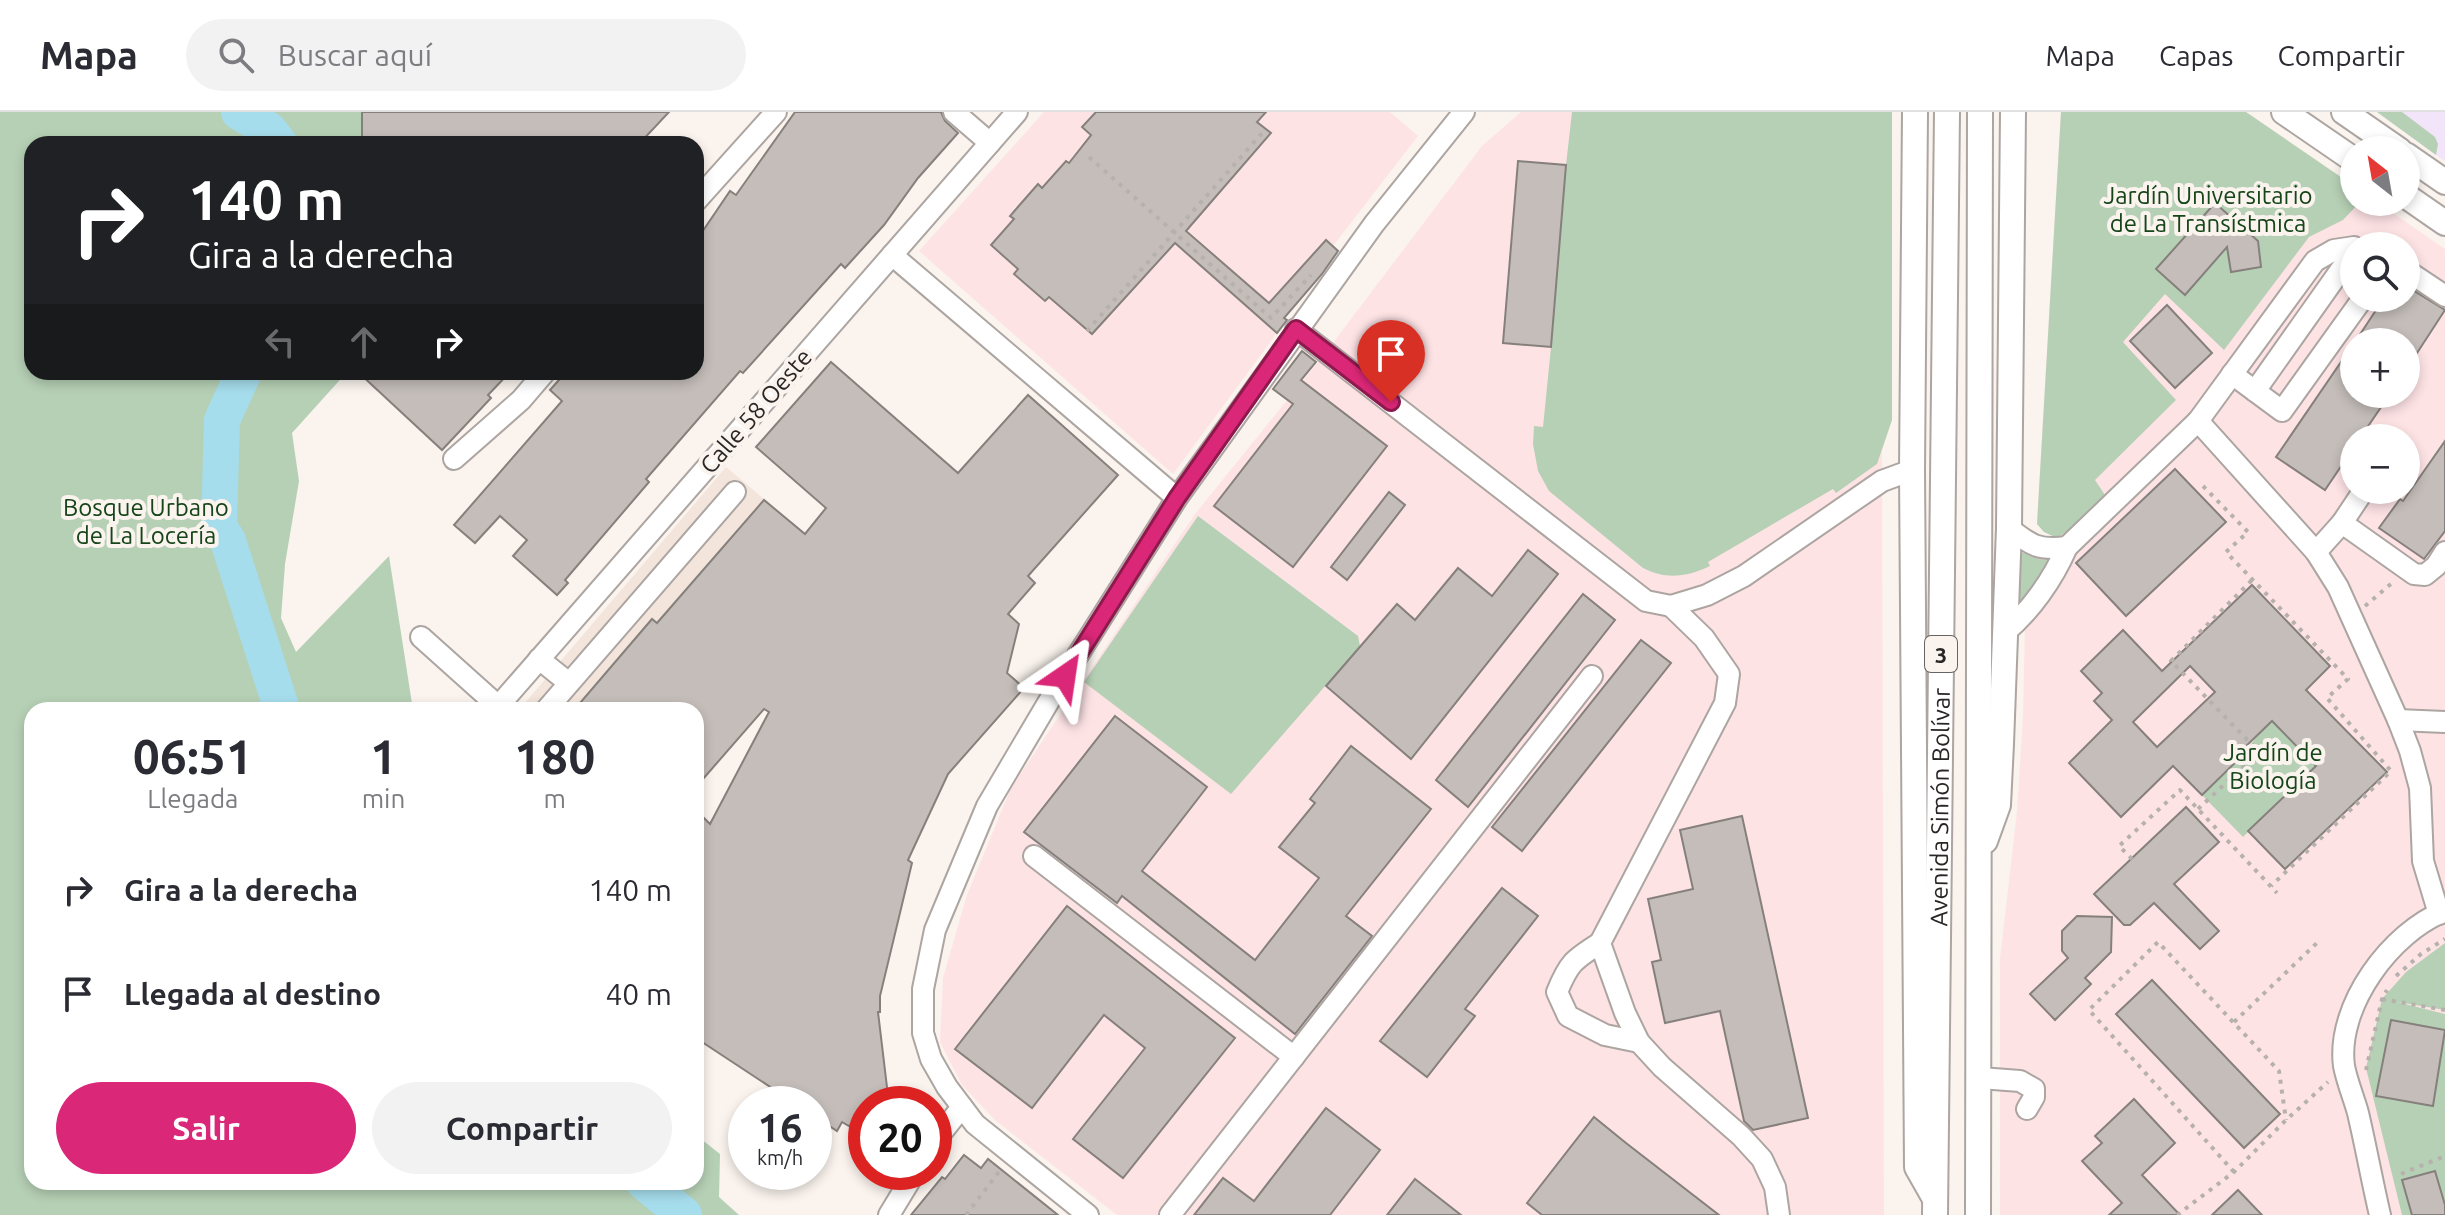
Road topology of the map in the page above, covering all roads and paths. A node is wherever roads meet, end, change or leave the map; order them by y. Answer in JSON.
{"nodes":[{"id":1,"x":776,"y":112,"type":"edge"},
{"id":2,"x":954,"y":112,"type":"edge"},
{"id":3,"x":1017,"y":112,"type":"edge"},
{"id":4,"x":1464,"y":112,"type":"edge"},
{"id":5,"x":1915,"y":112,"type":"edge"},
{"id":6,"x":1947,"y":112,"type":"edge"},
{"id":7,"x":1980,"y":112,"type":"edge"},
{"id":8,"x":2013,"y":112,"type":"edge"},
{"id":9,"x":2284,"y":112,"type":"edge"},
{"id":10,"x":2355,"y":115,"type":"edge"},
{"id":11,"x":1264,"y":131,"type":"dead end"},
{"id":12,"x":2381,"y":136,"type":"edge"},
{"id":13,"x":990,"y":143,"type":"junction"},
{"id":14,"x":2340,"y":150,"type":"edge"},
{"id":15,"x":1089,"y":157,"type":"dead end"},
{"id":16,"x":2420,"y":165,"type":"edge"},
{"id":17,"x":2445,"y":182,"type":"edge"},
{"id":18,"x":704,"y":192,"type":"edge"},
{"id":19,"x":2420,"y":206,"type":"edge"},
{"id":20,"x":2445,"y":223,"type":"edge"},
{"id":21,"x":1175,"y":233,"type":"junction"},
{"id":22,"x":2340,"y":250,"type":"edge"},
{"id":23,"x":892,"y":255,"type":"junction"},
{"id":24,"x":1320,"y":265,"type":"dead end"},
{"id":25,"x":2340,"y":269,"type":"edge"},
{"id":26,"x":2420,"y":279,"type":"edge"},
{"id":27,"x":2445,"y":296,"type":"edge"},
{"id":28,"x":2353,"y":312,"type":"edge"},
{"id":29,"x":1296,"y":329,"type":"junction"},
{"id":30,"x":1087,"y":331,"type":"dead end"},
{"id":31,"x":2232,"y":374,"type":"junction"},
{"id":32,"x":538,"y":380,"type":"edge"},
{"id":33,"x":2255,"y":391,"type":"junction"},
{"id":34,"x":2198,"y":421,"type":"junction"},
{"id":35,"x":454,"y":459,"type":"dead end"},
{"id":36,"x":1912,"y":470,"type":"junction"},
{"id":37,"x":2203,"y":486,"type":"dead end"},
{"id":38,"x":735,"y":492,"type":"dead end"},
{"id":39,"x":1177,"y":498,"type":"junction"},
{"id":40,"x":2355,"y":504,"type":"edge"},
{"id":41,"x":2342,"y":523,"type":"junction"},
{"id":42,"x":2009,"y":528,"type":"junction"},
{"id":43,"x":2067,"y":547,"type":"junction"},
{"id":44,"x":2316,"y":552,"type":"junction"},
{"id":45,"x":2445,"y":552,"type":"edge"},
{"id":46,"x":2406,"y":570,"type":"junction"},
{"id":47,"x":2252,"y":580,"type":"junction"},
{"id":48,"x":1671,"y":606,"type":"junction"},
{"id":49,"x":2351,"y":618,"type":"junction"},
{"id":50,"x":2004,"y":633,"type":"junction"},
{"id":51,"x":421,"y":637,"type":"dead end"},
{"id":52,"x":539,"y":659,"type":"junction"},
{"id":53,"x":1592,"y":676,"type":"dead end"},
{"id":54,"x":569,"y":683,"type":"junction"},
{"id":55,"x":491,"y":702,"type":"edge"},
{"id":56,"x":502,"y":702,"type":"edge"},
{"id":57,"x":553,"y":702,"type":"edge"},
{"id":58,"x":2398,"y":720,"type":"junction"},
{"id":59,"x":2445,"y":722,"type":"edge"},
{"id":60,"x":2198,"y":809,"type":"junction"},
{"id":61,"x":1034,"y":856,"type":"dead end"},
{"id":62,"x":1979,"y":858,"type":"junction"},
{"id":63,"x":2132,"y":859,"type":"dead end"},
{"id":64,"x":2271,"y":886,"type":"junction"},
{"id":65,"x":2277,"y":893,"type":"dead end"},
{"id":66,"x":2442,"y":912,"type":"edge"},
{"id":67,"x":2445,"y":939,"type":"edge"},
{"id":68,"x":2320,"y":940,"type":"dead end"},
{"id":69,"x":1600,"y":943,"type":"junction"},
{"id":70,"x":2382,"y":999,"type":"junction"},
{"id":71,"x":2445,"y":1010,"type":"edge"},
{"id":72,"x":2234,"y":1022,"type":"junction"},
{"id":73,"x":1639,"y":1042,"type":"junction"},
{"id":74,"x":1294,"y":1057,"type":"junction"},
{"id":75,"x":2344,"y":1065,"type":"junction"},
{"id":76,"x":1980,"y":1078,"type":"junction"},
{"id":77,"x":2369,"y":1082,"type":"dead end"},
{"id":78,"x":962,"y":1107,"type":"junction"},
{"id":79,"x":2027,"y":1109,"type":"dead end"},
{"id":80,"x":952,"y":1120,"type":"edge"},
{"id":81,"x":2286,"y":1120,"type":"junction"},
{"id":82,"x":2445,"y":1156,"type":"edge"},
{"id":83,"x":1004,"y":1166,"type":"dead end"},
{"id":84,"x":2234,"y":1172,"type":"junction"},
{"id":85,"x":2401,"y":1174,"type":"dead end"},
{"id":86,"x":904,"y":1190,"type":"edge"},
{"id":87,"x":1934,"y":1206,"type":"edge"},
{"id":88,"x":889,"y":1215,"type":"edge"},
{"id":89,"x":966,"y":1215,"type":"edge"},
{"id":90,"x":1088,"y":1215,"type":"edge"},
{"id":91,"x":1170,"y":1215,"type":"edge"},
{"id":92,"x":1779,"y":1215,"type":"edge"},
{"id":93,"x":1978,"y":1215,"type":"edge"},
{"id":94,"x":2177,"y":1215,"type":"edge"},
{"id":95,"x":2380,"y":1215,"type":"edge"}],
"edges":[{"from":1,"to":18,"type":"street"},
{"from":2,"to":13,"type":"street"},
{"from":3,"to":13,"type":"street","name":"Calle 58 Oeste"},
{"from":4,"to":29,"type":"street"},
{"from":5,"to":36,"type":"main road"},
{"from":6,"to":87,"type":"main road","name":"Avenida Simón Bolívar","number":"3"},
{"from":7,"to":62,"type":"main road","name":"Avenida Simón Bolívar","number":"3"},
{"from":8,"to":42,"type":"main road"},
{"from":9,"to":14,"type":"main road"},
{"from":10,"to":12,"type":"main road"},
{"from":11,"to":21,"type":"path"},
{"from":13,"to":23,"type":"street","name":"Calle 58 Oeste"},
{"from":15,"to":21,"type":"path"},
{"from":16,"to":17,"type":"main road"},
{"from":19,"to":20,"type":"main road"},
{"from":21,"to":24,"type":"path"},
{"from":21,"to":30,"type":"path"},
{"from":22,"to":31,"type":"street"},
{"from":23,"to":39,"type":"street"},
{"from":23,"to":52,"type":"street","name":"Calle 58 Oeste"},
{"from":25,"to":33,"type":"street"},
{"from":26,"to":27,"type":"street"},
{"from":28,"to":33,"type":"street"},
{"from":29,"to":39,"type":"street"},
{"from":29,"to":48,"type":"street"},
{"from":31,"to":33,"type":"street"},
{"from":31,"to":34,"type":"street"},
{"from":32,"to":35,"type":"street"},
{"from":34,"to":43,"type":"street"},
{"from":34,"to":44,"type":"street"},
{"from":36,"to":48,"type":"street"},
{"from":36,"to":87,"type":"main road"},
{"from":37,"to":47,"type":"path"},
{"from":38,"to":54,"type":"street"},
{"from":39,"to":78,"type":"street"},
{"from":40,"to":41,"type":"street"},
{"from":41,"to":44,"type":"street"},
{"from":41,"to":46,"type":"street"},
{"from":42,"to":43,"type":"street"},
{"from":42,"to":50,"type":"main road"},
{"from":43,"to":50,"type":"street"},
{"from":44,"to":49,"type":"street"},
{"from":45,"to":46,"type":"street"},
{"from":46,"to":49,"type":"path"},
{"from":47,"to":60,"type":"path"},
{"from":47,"to":64,"type":"path"},
{"from":48,"to":69,"type":"street"},
{"from":49,"to":58,"type":"street"},
{"from":50,"to":62,"type":"main road"},
{"from":51,"to":55,"type":"street"},
{"from":52,"to":54,"type":"street"},
{"from":52,"to":56,"type":"street","name":"Calle 58 Oeste"},
{"from":53,"to":74,"type":"street"},
{"from":54,"to":57,"type":"street"},
{"from":58,"to":59,"type":"street"},
{"from":58,"to":66,"type":"street"},
{"from":60,"to":63,"type":"path"},
{"from":60,"to":64,"type":"path"},
{"from":61,"to":74,"type":"street"},
{"from":62,"to":76,"type":"main road","name":"Avenida Simón Bolívar","number":"3"},
{"from":64,"to":65,"type":"path"},
{"from":66,"to":75,"type":"street"},
{"from":67,"to":70,"type":"path"},
{"from":68,"to":72,"type":"path"},
{"from":69,"to":73,"type":"street"},
{"from":69,"to":73,"type":"street"},
{"from":70,"to":71,"type":"path"},
{"from":70,"to":77,"type":"path"},
{"from":72,"to":81,"type":"path"},
{"from":72,"to":84,"type":"path"},
{"from":73,"to":92,"type":"street"},
{"from":74,"to":91,"type":"street"},
{"from":75,"to":81,"type":"path"},
{"from":75,"to":95,"type":"street"},
{"from":76,"to":79,"type":"street"},
{"from":76,"to":93,"type":"main road","name":"Avenida Simón Bolívar","number":"3"},
{"from":78,"to":80,"type":"street"},
{"from":78,"to":90,"type":"street"},
{"from":81,"to":84,"type":"path"},
{"from":82,"to":85,"type":"path"},
{"from":83,"to":89,"type":"path"},
{"from":84,"to":94,"type":"path"},
{"from":86,"to":88,"type":"street"}]}
